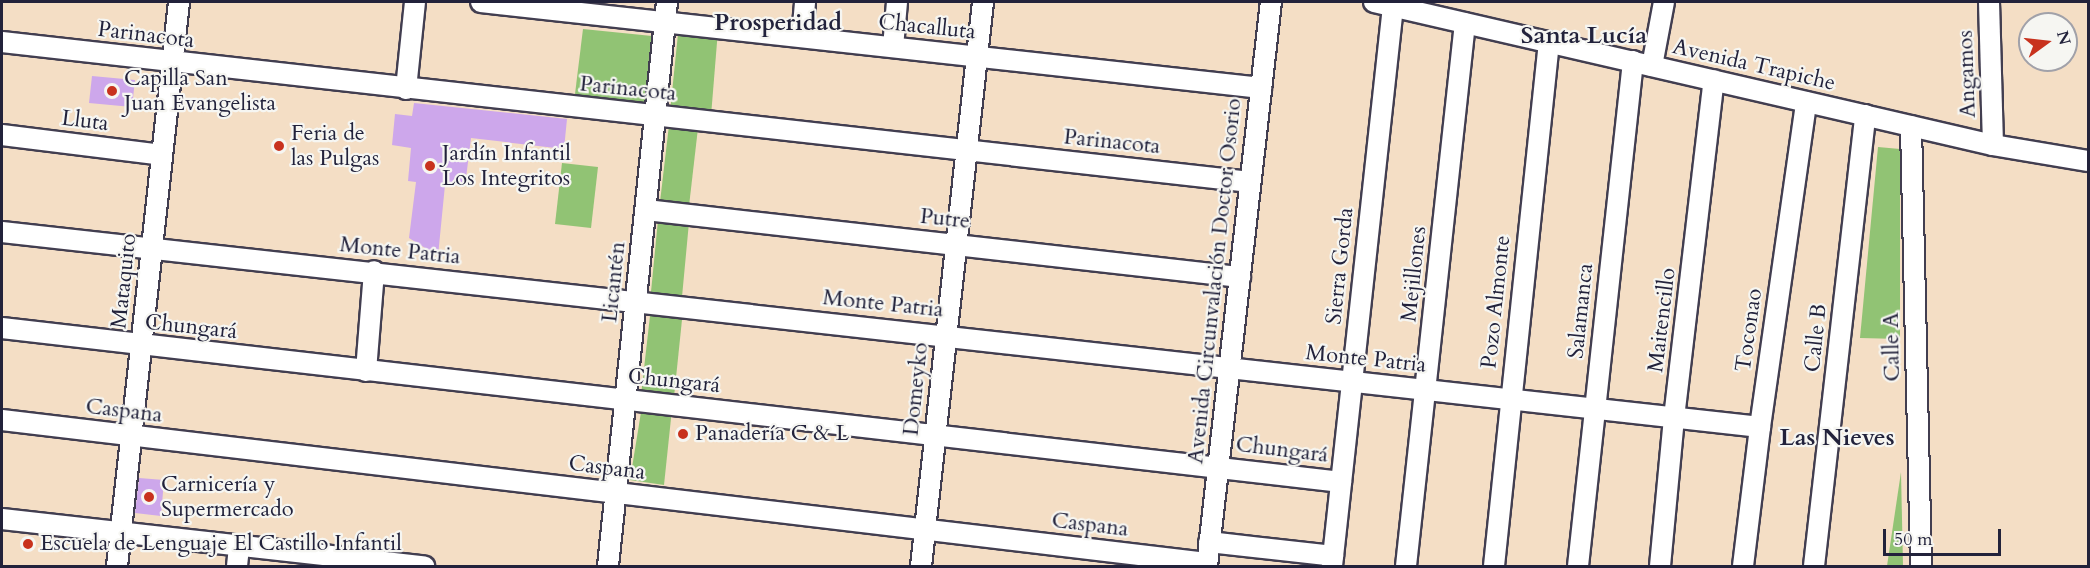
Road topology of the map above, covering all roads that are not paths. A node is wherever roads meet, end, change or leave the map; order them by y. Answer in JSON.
{"nodes":[{"id":1,"x":179,"y":2,"type":"edge"},
{"id":2,"x":415,"y":2,"type":"edge"},
{"id":3,"x":481,"y":2,"type":"edge"},
{"id":4,"x":667,"y":2,"type":"edge"},
{"id":5,"x":805,"y":2,"type":"edge"},
{"id":6,"x":897,"y":2,"type":"edge"},
{"id":7,"x":983,"y":2,"type":"edge"},
{"id":8,"x":1271,"y":2,"type":"edge"},
{"id":9,"x":1664,"y":2,"type":"edge"},
{"id":10,"x":1989,"y":2,"type":"edge"},
{"id":11,"x":1383,"y":4,"type":"edge"},
{"id":12,"x":1465,"y":22,"type":"junction"},
{"id":13,"x":665,"y":23,"type":"junction"},
{"id":14,"x":802,"y":37,"type":"junction"},
{"id":15,"x":2,"y":42,"type":"edge"},
{"id":16,"x":1549,"y":42,"type":"junction"},
{"id":17,"x":893,"y":47,"type":"junction"},
{"id":18,"x":977,"y":57,"type":"junction"},
{"id":19,"x":172,"y":63,"type":"junction"},
{"id":20,"x":1642,"y":64,"type":"junction"},
{"id":21,"x":1714,"y":80,"type":"junction"},
{"id":22,"x":406,"y":88,"type":"junction"},
{"id":23,"x":1261,"y":88,"type":"junction"},
{"id":24,"x":1806,"y":102,"type":"junction"},
{"id":25,"x":1865,"y":115,"type":"junction"},
{"id":26,"x":655,"y":116,"type":"junction"},
{"id":27,"x":1911,"y":126,"type":"junction"},
{"id":28,"x":2,"y":135,"type":"edge"},
{"id":29,"x":1993,"y":145,"type":"junction"},
{"id":30,"x":966,"y":150,"type":"junction"},
{"id":31,"x":162,"y":155,"type":"junction"},
{"id":32,"x":2088,"y":161,"type":"edge"},
{"id":33,"x":1250,"y":182,"type":"junction"},
{"id":34,"x":646,"y":210,"type":"junction"},
{"id":35,"x":2,"y":232,"type":"edge"},
{"id":36,"x":956,"y":245,"type":"junction"},
{"id":37,"x":152,"y":250,"type":"junction"},
{"id":38,"x":374,"y":271,"type":"junction"},
{"id":39,"x":1240,"y":277,"type":"junction"},
{"id":40,"x":636,"y":301,"type":"junction"},
{"id":41,"x":2,"y":328,"type":"edge"},
{"id":42,"x":946,"y":336,"type":"junction"},
{"id":43,"x":141,"y":346,"type":"junction"},
{"id":44,"x":1229,"y":368,"type":"junction"},
{"id":45,"x":366,"y":371,"type":"junction"},
{"id":46,"x":1352,"y":381,"type":"junction"},
{"id":47,"x":1425,"y":390,"type":"junction"},
{"id":48,"x":1510,"y":399,"type":"junction"},
{"id":49,"x":625,"y":400,"type":"junction"},
{"id":50,"x":1595,"y":409,"type":"junction"},
{"id":51,"x":1674,"y":418,"type":"junction"},
{"id":52,"x":2,"y":420,"type":"edge"},
{"id":53,"x":1760,"y":428,"type":"junction"},
{"id":54,"x":935,"y":435,"type":"junction"},
{"id":55,"x":132,"y":436,"type":"junction"},
{"id":56,"x":1218,"y":466,"type":"junction"},
{"id":57,"x":1341,"y":482,"type":"junction"},
{"id":58,"x":616,"y":493,"type":"junction"},
{"id":59,"x":2,"y":519,"type":"edge"},
{"id":60,"x":925,"y":529,"type":"junction"},
{"id":61,"x":121,"y":533,"type":"junction"},
{"id":62,"x":1209,"y":542,"type":"junction"},
{"id":63,"x":238,"y":546,"type":"junction"},
{"id":64,"x":1332,"y":561,"type":"edge"},
{"id":65,"x":1207,"y":565,"type":"edge"},
{"id":66,"x":117,"y":567,"type":"edge"},
{"id":67,"x":237,"y":567,"type":"edge"},
{"id":68,"x":423,"y":567,"type":"edge"},
{"id":69,"x":608,"y":567,"type":"edge"},
{"id":70,"x":921,"y":567,"type":"edge"},
{"id":71,"x":1406,"y":567,"type":"edge"},
{"id":72,"x":1494,"y":567,"type":"edge"},
{"id":73,"x":1578,"y":567,"type":"edge"},
{"id":74,"x":1660,"y":567,"type":"edge"},
{"id":75,"x":1743,"y":567,"type":"edge"},
{"id":76,"x":1814,"y":567,"type":"edge"},
{"id":77,"x":1921,"y":567,"type":"edge"}],
"edges":[{"from":1,"to":19,"type":"street","name":"Mataquito"},
{"from":2,"to":22,"type":"street"},
{"from":3,"to":13,"type":"street","name":"Chacalluta"},
{"from":4,"to":13,"type":"street","name":"Licantén"},
{"from":5,"to":14,"type":"street"},
{"from":6,"to":17,"type":"street"},
{"from":7,"to":18,"type":"street","name":"Domeyko"},
{"from":8,"to":23,"type":"street","name":"Avenida Circunvalación Doctor Osorio"},
{"from":9,"to":20,"type":"street","name":"Salamanca"},
{"from":10,"to":29,"type":"street","name":"Angamos"},
{"from":11,"to":12,"type":"street","name":"Avenida Trapiche"},
{"from":11,"to":46,"type":"street","name":"Sierra Gorda"},
{"from":12,"to":16,"type":"street","name":"Avenida Trapiche"},
{"from":12,"to":47,"type":"street","name":"Mejillones"},
{"from":13,"to":14,"type":"street","name":"Chacalluta"},
{"from":13,"to":26,"type":"street","name":"Licantén"},
{"from":14,"to":17,"type":"street","name":"Chacalluta"},
{"from":15,"to":19,"type":"street","name":"Parinacota"},
{"from":16,"to":20,"type":"street","name":"Avenida Trapiche"},
{"from":16,"to":48,"type":"street","name":"Pozo Almonte"},
{"from":17,"to":18,"type":"street","name":"Chacalluta"},
{"from":18,"to":23,"type":"street","name":"Chacalluta"},
{"from":18,"to":30,"type":"street","name":"Domeyko"},
{"from":19,"to":22,"type":"street","name":"Parinacota"},
{"from":19,"to":31,"type":"street","name":"Mataquito"},
{"from":20,"to":21,"type":"street","name":"Avenida Trapiche"},
{"from":20,"to":50,"type":"street","name":"Salamanca"},
{"from":21,"to":24,"type":"street","name":"Avenida Trapiche"},
{"from":21,"to":51,"type":"street","name":"Maitencillo"},
{"from":22,"to":26,"type":"street","name":"Parinacota"},
{"from":23,"to":33,"type":"street","name":"Avenida Circunvalación Doctor Osorio"},
{"from":24,"to":25,"type":"street","name":"Avenida Trapiche"},
{"from":24,"to":53,"type":"street","name":"Toconao"},
{"from":25,"to":27,"type":"street","name":"Avenida Trapiche"},
{"from":25,"to":76,"type":"street","name":"Calle B"},
{"from":26,"to":30,"type":"street","name":"Parinacota"},
{"from":26,"to":34,"type":"street","name":"Licantén"},
{"from":27,"to":29,"type":"street","name":"Avenida Trapiche"},
{"from":27,"to":77,"type":"street","name":"Calle A"},
{"from":28,"to":31,"type":"street","name":"Lluta"},
{"from":29,"to":32,"type":"street","name":"Avenida Trapiche"},
{"from":30,"to":33,"type":"street","name":"Parinacota"},
{"from":30,"to":36,"type":"street","name":"Domeyko"},
{"from":31,"to":37,"type":"street","name":"Mataquito"},
{"from":33,"to":39,"type":"street","name":"Avenida Circunvalación Doctor Osorio"},
{"from":34,"to":36,"type":"street","name":"Putre"},
{"from":34,"to":40,"type":"street","name":"Licantén"},
{"from":35,"to":37,"type":"street","name":"Monte Patria"},
{"from":36,"to":39,"type":"street","name":"Putre"},
{"from":36,"to":42,"type":"street","name":"Domeyko"},
{"from":37,"to":38,"type":"street","name":"Monte Patria"},
{"from":37,"to":43,"type":"street","name":"Mataquito"},
{"from":38,"to":40,"type":"street","name":"Monte Patria"},
{"from":38,"to":45,"type":"street"},
{"from":39,"to":44,"type":"street","name":"Avenida Circunvalación Doctor Osorio"},
{"from":40,"to":42,"type":"street","name":"Monte Patria"},
{"from":40,"to":49,"type":"street","name":"Licantén"},
{"from":41,"to":43,"type":"street","name":"Chungará"},
{"from":42,"to":44,"type":"street","name":"Monte Patria"},
{"from":42,"to":54,"type":"street","name":"Domeyko"},
{"from":43,"to":45,"type":"street","name":"Chungará"},
{"from":43,"to":55,"type":"street","name":"Mataquito"},
{"from":44,"to":46,"type":"street","name":"Monte Patria"},
{"from":44,"to":56,"type":"street","name":"Avenida Circunvalación Doctor Osorio"},
{"from":45,"to":49,"type":"street","name":"Chungará"},
{"from":46,"to":47,"type":"street","name":"Monte Patria"},
{"from":46,"to":57,"type":"street","name":"Sierra Gorda"},
{"from":47,"to":48,"type":"street","name":"Monte Patria"},
{"from":47,"to":71,"type":"street","name":"Mejillones"},
{"from":48,"to":50,"type":"street","name":"Monte Patria"},
{"from":48,"to":72,"type":"street","name":"Pozo Almonte"},
{"from":49,"to":54,"type":"street","name":"Chungará"},
{"from":49,"to":58,"type":"street","name":"Licantén"},
{"from":50,"to":51,"type":"street","name":"Monte Patria"},
{"from":50,"to":73,"type":"street","name":"Salamanca"},
{"from":51,"to":53,"type":"street","name":"Monte Patria"},
{"from":51,"to":74,"type":"street","name":"Maitencillo"},
{"from":52,"to":55,"type":"street","name":"Caspana"},
{"from":53,"to":75,"type":"street","name":"Toconao"},
{"from":54,"to":56,"type":"street","name":"Chungará"},
{"from":54,"to":60,"type":"street","name":"Domeyko"},
{"from":55,"to":58,"type":"street","name":"Caspana"},
{"from":55,"to":61,"type":"street","name":"Mataquito"},
{"from":56,"to":57,"type":"street","name":"Chungará"},
{"from":56,"to":62,"type":"street","name":"Avenida Circunvalación Doctor Osorio"},
{"from":57,"to":64,"type":"street","name":"Sierra Gorda"},
{"from":58,"to":60,"type":"street","name":"Caspana"},
{"from":58,"to":69,"type":"street","name":"Licantén"},
{"from":59,"to":61,"type":"street"},
{"from":60,"to":65,"type":"street","name":"Caspana"},
{"from":60,"to":70,"type":"street","name":"Domeyko"},
{"from":61,"to":63,"type":"street"},
{"from":61,"to":66,"type":"street","name":"Mataquito"},
{"from":62,"to":64,"type":"street"},
{"from":62,"to":65,"type":"street","name":"Avenida Circunvalación Doctor Osorio"},
{"from":63,"to":67,"type":"street"},
{"from":63,"to":68,"type":"street"}]}
